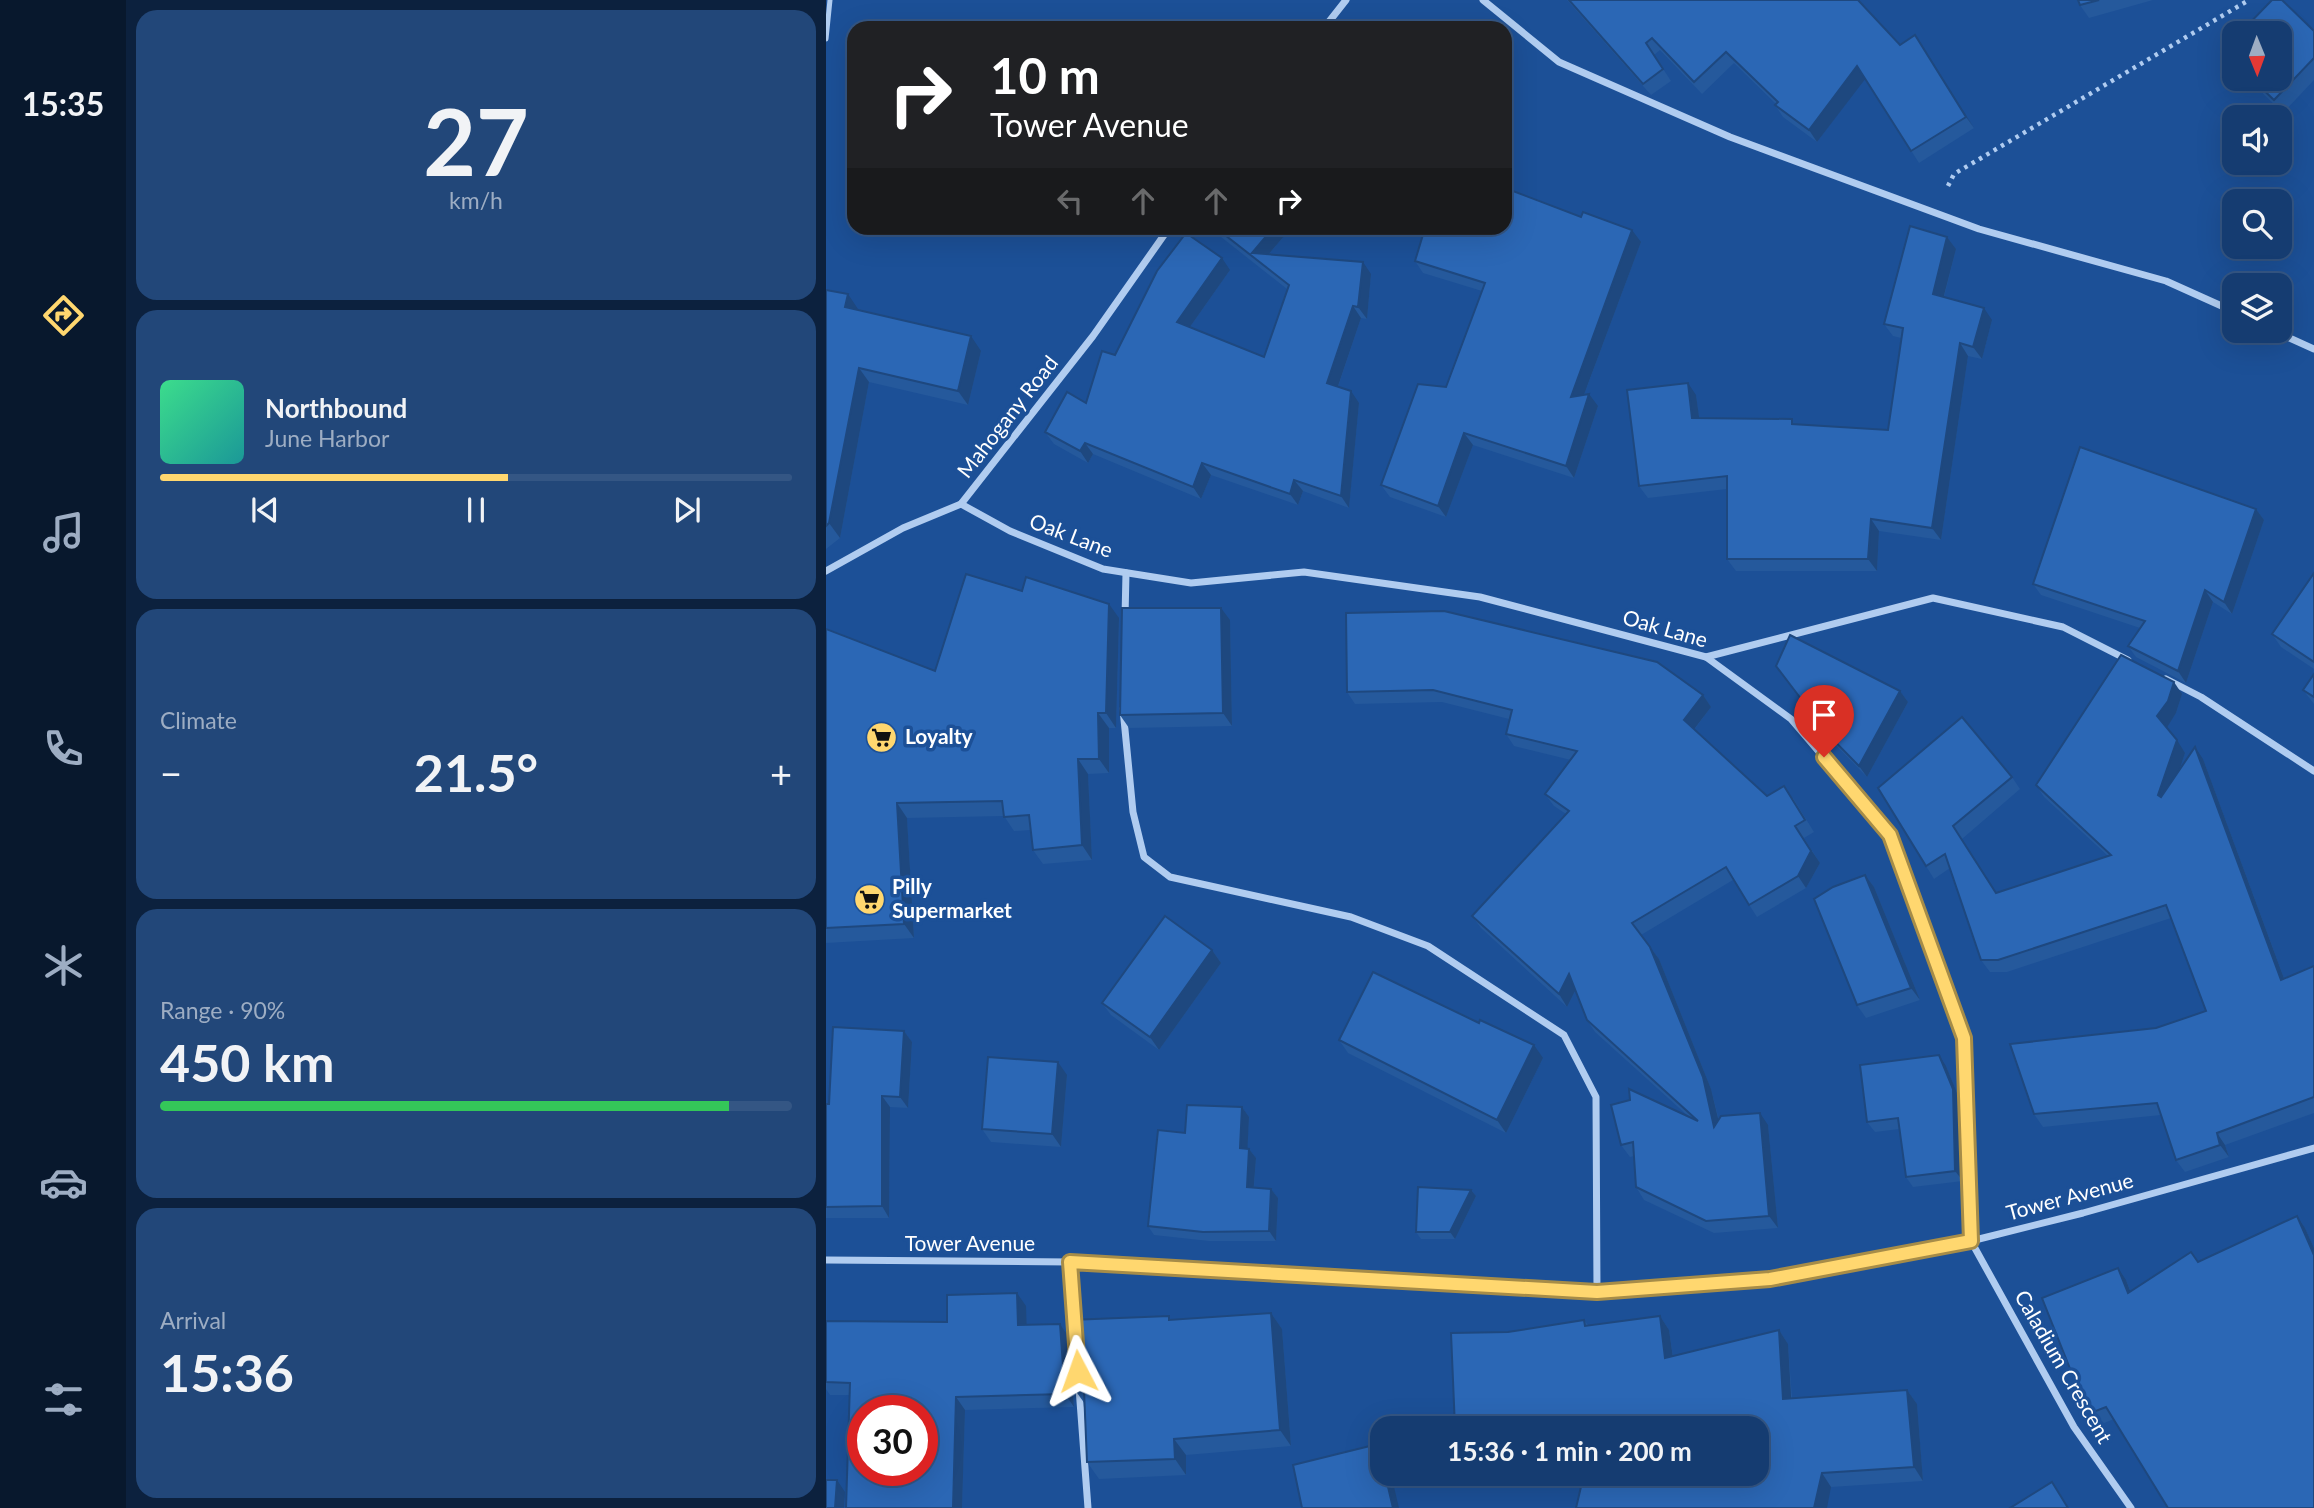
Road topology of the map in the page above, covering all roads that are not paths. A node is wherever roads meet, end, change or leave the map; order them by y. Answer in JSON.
{"nodes":[{"id":1,"x":830,"y":0,"type":"edge"},
{"id":2,"x":1346,"y":0,"type":"edge"},
{"id":3,"x":1483,"y":0,"type":"edge"},
{"id":4,"x":1330,"y":21,"type":"edge"},
{"id":5,"x":1509,"y":21,"type":"edge"},
{"id":6,"x":1512,"y":24,"type":"edge"},
{"id":7,"x":826,"y":39,"type":"edge"},
{"id":8,"x":1164,"y":235,"type":"edge"},
{"id":9,"x":2222,"y":306,"type":"edge"},
{"id":10,"x":2292,"y":339,"type":"edge"},
{"id":11,"x":2314,"y":349,"type":"edge"},
{"id":12,"x":961,"y":505,"type":"junction"},
{"id":13,"x":826,"y":571,"type":"edge"},
{"id":14,"x":1126,"y":573,"type":"junction"},
{"id":15,"x":1124,"y":627,"type":"edge"},
{"id":16,"x":1706,"y":657,"type":"junction"},
{"id":17,"x":2132,"y":662,"type":"edge"},
{"id":18,"x":2155,"y":674,"type":"edge"},
{"id":19,"x":1123,"y":696,"type":"edge"},
{"id":20,"x":2314,"y":771,"type":"edge"},
{"id":21,"x":2314,"y":1148,"type":"edge"},
{"id":22,"x":1971,"y":1241,"type":"junction"},
{"id":23,"x":826,"y":1260,"type":"edge"},
{"id":24,"x":1070,"y":1262,"type":"junction"},
{"id":25,"x":1597,"y":1292,"type":"junction"},
{"id":26,"x":1075,"y":1330,"type":"edge"},
{"id":27,"x":1079,"y":1385,"type":"edge"},
{"id":28,"x":1088,"y":1508,"type":"edge"},
{"id":29,"x":2131,"y":1508,"type":"edge"}],
"edges":[{"from":1,"to":7,"type":"lane"},
{"from":2,"to":4,"type":"street"},
{"from":3,"to":5,"type":"street"},
{"from":6,"to":9,"type":"street"},
{"from":8,"to":12,"type":"street","name":"Mahogany Road"},
{"from":10,"to":11,"type":"street"},
{"from":12,"to":13,"type":"street","name":"Mahogany Road"},
{"from":12,"to":14,"type":"street","name":"Oak Lane"},
{"from":14,"to":15,"type":"street"},
{"from":14,"to":16,"type":"street","name":"Oak Lane"},
{"from":16,"to":17,"type":"street"},
{"from":16,"to":22,"type":"street","name":"Oak Lane"},
{"from":18,"to":20,"type":"street"},
{"from":19,"to":25,"type":"street"},
{"from":21,"to":22,"type":"street","name":"Tower Avenue"},
{"from":22,"to":25,"type":"street","name":"Tower Avenue"},
{"from":22,"to":29,"type":"street","name":"Caladium Crescent"},
{"from":23,"to":24,"type":"street","name":"Tower Avenue"},
{"from":24,"to":25,"type":"street","name":"Tower Avenue"},
{"from":24,"to":26,"type":"street"},
{"from":27,"to":28,"type":"street"}]}
